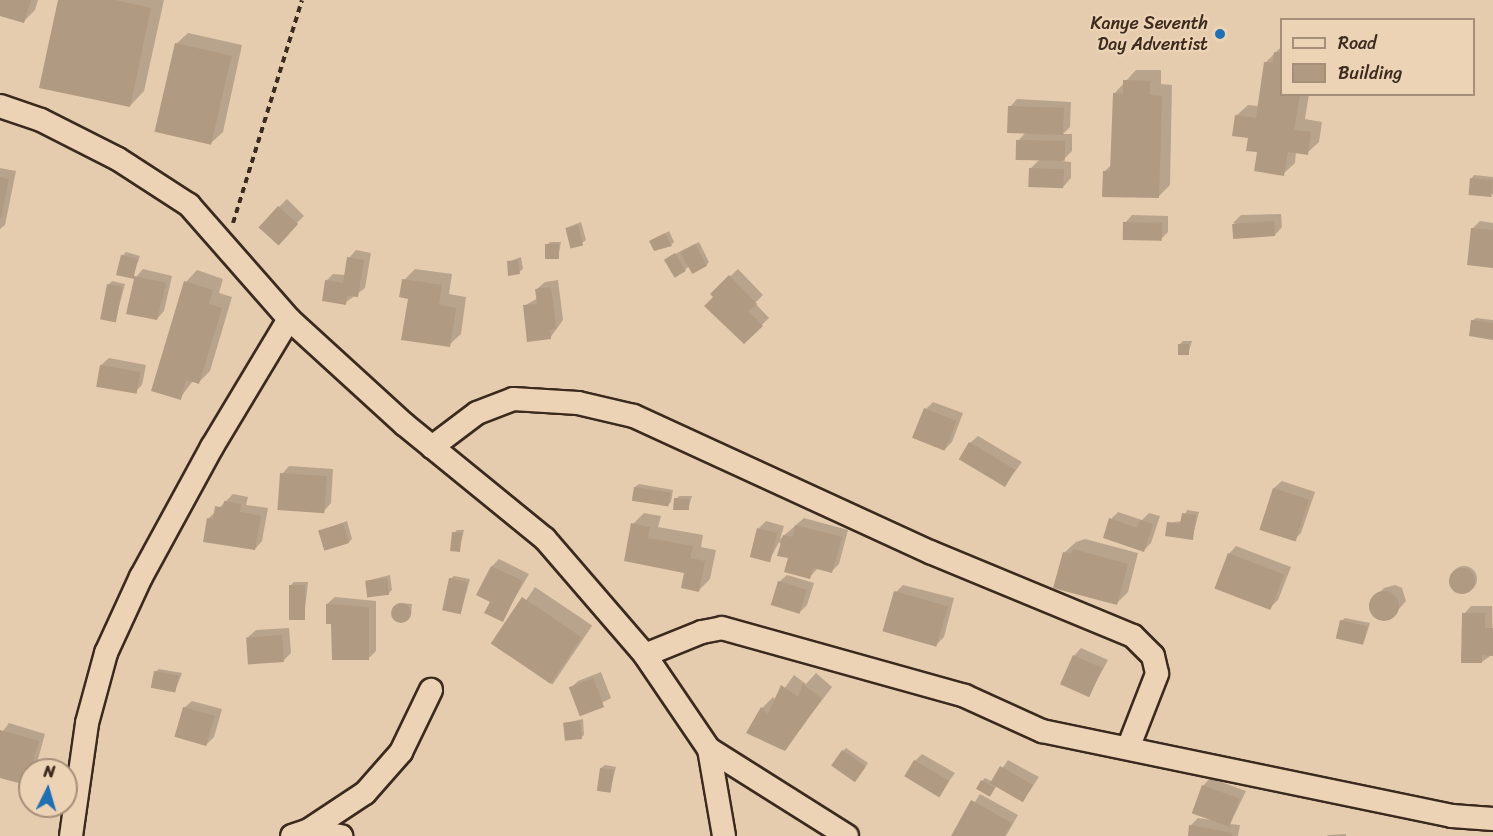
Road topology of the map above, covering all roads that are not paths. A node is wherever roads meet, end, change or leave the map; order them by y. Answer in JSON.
{"nodes":[{"id":1,"x":0,"y":106,"type":"edge"},
{"id":2,"x":289,"y":319,"type":"junction"},
{"id":3,"x":432,"y":447,"type":"junction"},
{"id":4,"x":645,"y":655,"type":"junction"},
{"id":5,"x":431,"y":690,"type":"dead end"},
{"id":6,"x":1129,"y":746,"type":"junction"},
{"id":7,"x":709,"y":749,"type":"junction"},
{"id":8,"x":1493,"y":819,"type":"edge"},
{"id":9,"x":300,"y":833,"type":"edge"},
{"id":10,"x":70,"y":836,"type":"edge"},
{"id":11,"x":341,"y":836,"type":"edge"},
{"id":12,"x":724,"y":836,"type":"edge"},
{"id":13,"x":847,"y":836,"type":"edge"}],
"edges":[{"from":1,"to":2,"type":"street"},
{"from":2,"to":3,"type":"street"},
{"from":2,"to":10,"type":"street"},
{"from":3,"to":4,"type":"street"},
{"from":3,"to":6,"type":"street"},
{"from":4,"to":6,"type":"street"},
{"from":4,"to":7,"type":"street"},
{"from":5,"to":9,"type":"street"},
{"from":6,"to":8,"type":"street"},
{"from":7,"to":12,"type":"street"},
{"from":7,"to":13,"type":"street"},
{"from":9,"to":11,"type":"street"}]}
